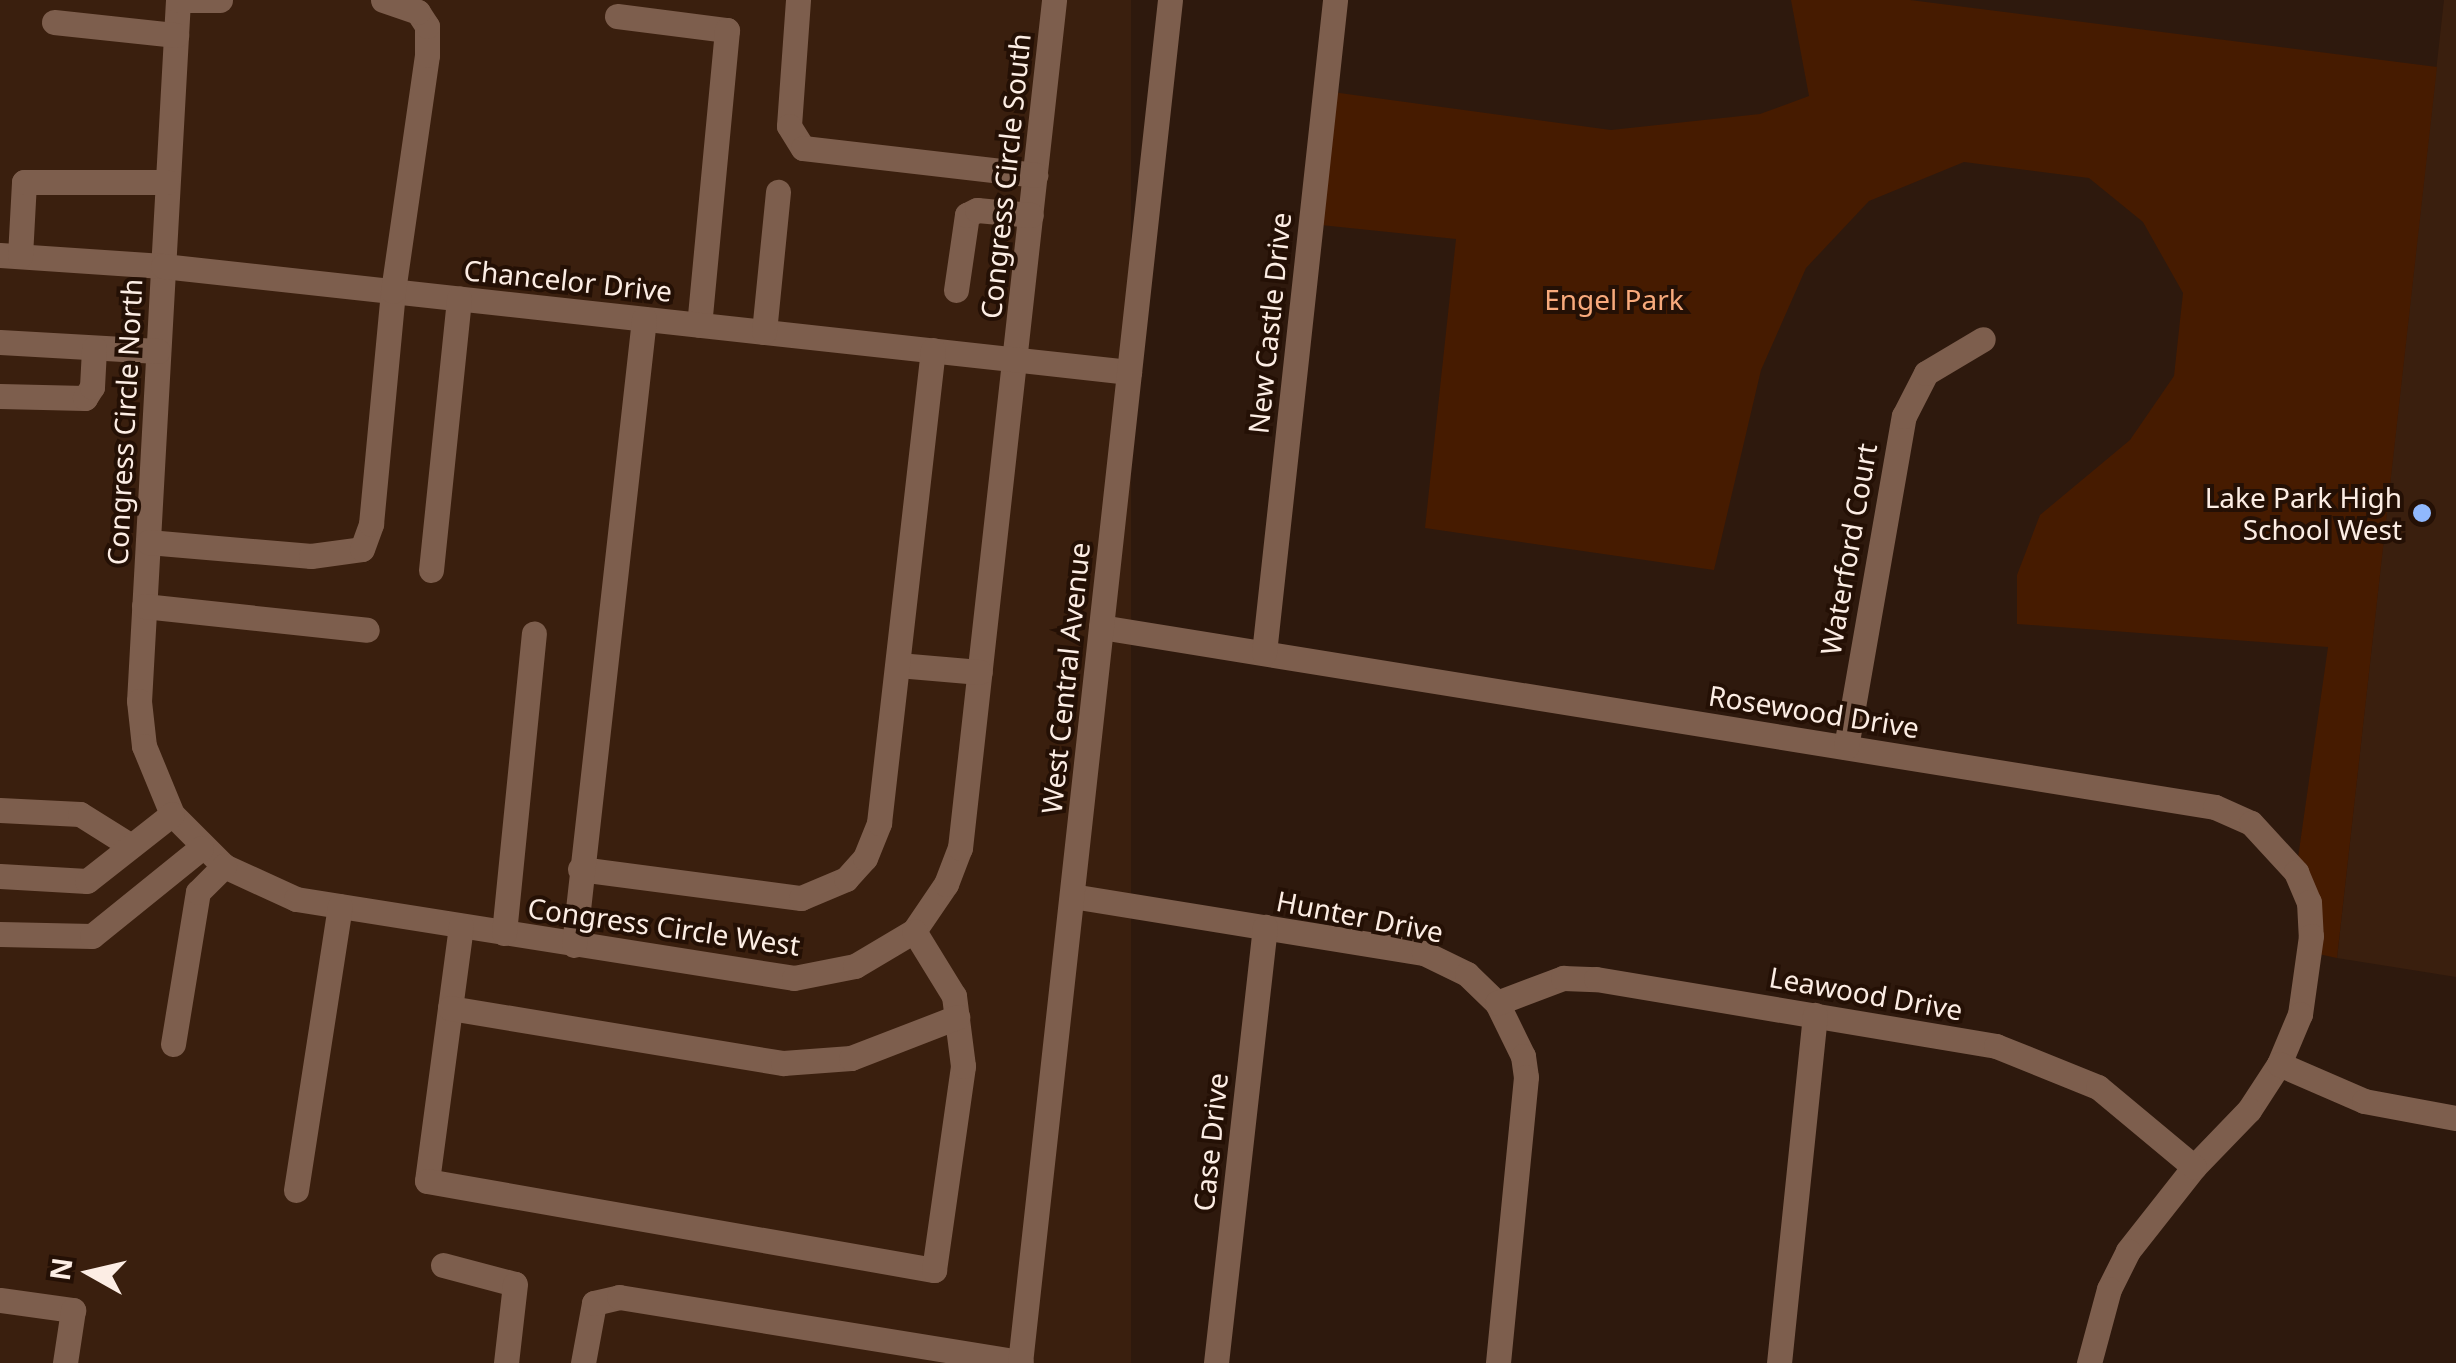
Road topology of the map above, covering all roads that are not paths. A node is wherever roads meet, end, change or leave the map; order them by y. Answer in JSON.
{"nodes":[{"id":1,"x":178,"y":0,"type":"edge"},
{"id":2,"x":220,"y":0,"type":"edge"},
{"id":3,"x":382,"y":0,"type":"edge"},
{"id":4,"x":798,"y":0,"type":"edge"},
{"id":5,"x":1054,"y":0,"type":"edge"},
{"id":6,"x":1170,"y":0,"type":"edge"},
{"id":7,"x":1335,"y":0,"type":"edge"},
{"id":8,"x":617,"y":16,"type":"dead end"},
{"id":9,"x":54,"y":22,"type":"dead end"},
{"id":10,"x":176,"y":35,"type":"junction"},
{"id":11,"x":1035,"y":176,"type":"junction"},
{"id":12,"x":168,"y":182,"type":"junction"},
{"id":13,"x":778,"y":192,"type":"dead end"},
{"id":14,"x":1031,"y":216,"type":"junction"},
{"id":15,"x":10,"y":255,"type":"edge"},
{"id":16,"x":163,"y":266,"type":"junction"},
{"id":17,"x":956,"y":290,"type":"dead end"},
{"id":18,"x":393,"y":291,"type":"junction"},
{"id":19,"x":459,"y":298,"type":"junction"},
{"id":20,"x":644,"y":318,"type":"junction"},
{"id":21,"x":699,"y":324,"type":"junction"},
{"id":22,"x":764,"y":332,"type":"junction"},
{"id":23,"x":1983,"y":339,"type":"dead end"},
{"id":24,"x":0,"y":342,"type":"edge"},
{"id":25,"x":94,"y":348,"type":"junction"},
{"id":26,"x":932,"y":350,"type":"junction"},
{"id":27,"x":158,"y":351,"type":"junction"},
{"id":28,"x":1015,"y":359,"type":"junction"},
{"id":29,"x":1129,"y":372,"type":"junction"},
{"id":30,"x":0,"y":396,"type":"edge"},
{"id":31,"x":148,"y":542,"type":"junction"},
{"id":32,"x":431,"y":570,"type":"dead end"},
{"id":33,"x":144,"y":606,"type":"junction"},
{"id":34,"x":1101,"y":627,"type":"junction"},
{"id":35,"x":367,"y":630,"type":"dead end"},
{"id":36,"x":534,"y":634,"type":"dead end"},
{"id":37,"x":1264,"y":654,"type":"junction"},
{"id":38,"x":898,"y":665,"type":"junction"},
{"id":39,"x":980,"y":672,"type":"junction"},
{"id":40,"x":1846,"y":746,"type":"junction"},
{"id":41,"x":0,"y":810,"type":"edge"},
{"id":42,"x":172,"y":814,"type":"junction"},
{"id":43,"x":196,"y":841,"type":"junction"},
{"id":44,"x":131,"y":846,"type":"junction"},
{"id":45,"x":224,"y":866,"type":"junction"},
{"id":46,"x":580,"y":868,"type":"junction"},
{"id":47,"x":0,"y":876,"type":"edge"},
{"id":48,"x":1072,"y":896,"type":"junction"},
{"id":49,"x":340,"y":906,"type":"junction"},
{"id":50,"x":461,"y":926,"type":"junction"},
{"id":51,"x":1265,"y":927,"type":"junction"},
{"id":52,"x":914,"y":931,"type":"junction"},
{"id":53,"x":504,"y":933,"type":"junction"},
{"id":54,"x":0,"y":934,"type":"edge"},
{"id":55,"x":574,"y":945,"type":"junction"},
{"id":56,"x":1497,"y":1003,"type":"junction"},
{"id":57,"x":450,"y":1008,"type":"junction"},
{"id":58,"x":1815,"y":1015,"type":"junction"},
{"id":59,"x":957,"y":1017,"type":"junction"},
{"id":60,"x":173,"y":1044,"type":"dead end"},
{"id":61,"x":2280,"y":1064,"type":"junction"},
{"id":62,"x":2456,"y":1118,"type":"edge"},
{"id":63,"x":2194,"y":1167,"type":"junction"},
{"id":64,"x":296,"y":1190,"type":"dead end"},
{"id":65,"x":443,"y":1266,"type":"dead end"},
{"id":66,"x":0,"y":1300,"type":"edge"},
{"id":67,"x":952,"y":1358,"type":"edge"},
{"id":68,"x":1020,"y":1362,"type":"edge"},
{"id":69,"x":65,"y":1363,"type":"edge"},
{"id":70,"x":506,"y":1363,"type":"edge"},
{"id":71,"x":583,"y":1363,"type":"edge"},
{"id":72,"x":1216,"y":1363,"type":"edge"},
{"id":73,"x":1498,"y":1363,"type":"edge"},
{"id":74,"x":1779,"y":1363,"type":"edge"},
{"id":75,"x":2089,"y":1363,"type":"edge"}],
"edges":[{"from":1,"to":2,"type":"street"},
{"from":1,"to":10,"type":"street","name":"Congress Circle North"},
{"from":3,"to":18,"type":"street"},
{"from":4,"to":11,"type":"street"},
{"from":5,"to":11,"type":"street","name":"Congress Circle South"},
{"from":6,"to":29,"type":"street","name":"West Central Avenue"},
{"from":7,"to":37,"type":"street","name":"New Castle Drive"},
{"from":8,"to":21,"type":"street"},
{"from":9,"to":10,"type":"street"},
{"from":10,"to":12,"type":"street","name":"Congress Circle North"},
{"from":11,"to":14,"type":"street","name":"Congress Circle South"},
{"from":12,"to":15,"type":"street"},
{"from":12,"to":16,"type":"street","name":"Congress Circle North"},
{"from":13,"to":22,"type":"street"},
{"from":14,"to":17,"type":"street"},
{"from":14,"to":28,"type":"street","name":"Congress Circle South"},
{"from":15,"to":16,"type":"street","name":"Chancelor Drive"},
{"from":16,"to":18,"type":"street","name":"Chancelor Drive"},
{"from":16,"to":27,"type":"street","name":"Congress Circle North"},
{"from":18,"to":19,"type":"street","name":"Chancelor Drive"},
{"from":18,"to":31,"type":"street"},
{"from":19,"to":20,"type":"street","name":"Chancelor Drive"},
{"from":19,"to":32,"type":"street"},
{"from":20,"to":21,"type":"street","name":"Chancelor Drive"},
{"from":20,"to":46,"type":"street"},
{"from":21,"to":22,"type":"street","name":"Chancelor Drive"},
{"from":22,"to":26,"type":"street","name":"Chancelor Drive"},
{"from":23,"to":40,"type":"street","name":"Waterford Court"},
{"from":24,"to":25,"type":"street"},
{"from":25,"to":27,"type":"street"},
{"from":25,"to":30,"type":"street"},
{"from":26,"to":28,"type":"street","name":"Chancelor Drive"},
{"from":26,"to":38,"type":"street"},
{"from":27,"to":31,"type":"street","name":"Congress Circle North"},
{"from":28,"to":29,"type":"street","name":"Chancelor Drive"},
{"from":28,"to":39,"type":"street","name":"Congress Circle West"},
{"from":29,"to":34,"type":"street","name":"West Central Avenue"},
{"from":31,"to":33,"type":"street","name":"Congress Circle North"},
{"from":33,"to":35,"type":"street"},
{"from":33,"to":42,"type":"street","name":"Congress Circle North"},
{"from":34,"to":37,"type":"street","name":"Rosewood Drive"},
{"from":34,"to":48,"type":"street","name":"West Central Avenue"},
{"from":36,"to":53,"type":"street"},
{"from":37,"to":40,"type":"street","name":"Rosewood Drive"},
{"from":38,"to":39,"type":"street"},
{"from":38,"to":46,"type":"street"},
{"from":39,"to":52,"type":"street","name":"Congress Circle West"},
{"from":40,"to":61,"type":"street","name":"Rosewood Drive"},
{"from":41,"to":44,"type":"street"},
{"from":42,"to":43,"type":"street","name":"Congress Circle North"},
{"from":42,"to":44,"type":"street"},
{"from":43,"to":45,"type":"street","name":"Congress Circle West"},
{"from":43,"to":54,"type":"street"},
{"from":44,"to":47,"type":"street"},
{"from":45,"to":49,"type":"street","name":"Congress Circle West"},
{"from":45,"to":60,"type":"street"},
{"from":46,"to":55,"type":"street"},
{"from":48,"to":51,"type":"street","name":"Hunter Drive"},
{"from":48,"to":68,"type":"street","name":"West Central Avenue"},
{"from":49,"to":50,"type":"street","name":"Congress Circle West"},
{"from":49,"to":64,"type":"street"},
{"from":50,"to":53,"type":"street","name":"Congress Circle West"},
{"from":50,"to":57,"type":"street"},
{"from":51,"to":56,"type":"street","name":"Hunter Drive"},
{"from":51,"to":72,"type":"street","name":"Case Drive"},
{"from":52,"to":55,"type":"street","name":"Congress Circle West"},
{"from":52,"to":59,"type":"street"},
{"from":53,"to":55,"type":"street","name":"Congress Circle West"},
{"from":56,"to":58,"type":"street","name":"Leawood Drive"},
{"from":56,"to":73,"type":"street","name":"Hunter Drive"},
{"from":57,"to":59,"type":"street"},
{"from":57,"to":59,"type":"street"},
{"from":58,"to":63,"type":"street","name":"Leawood Drive"},
{"from":58,"to":74,"type":"street"},
{"from":61,"to":62,"type":"street"},
{"from":61,"to":63,"type":"street","name":"Rosewood Drive"},
{"from":63,"to":75,"type":"street","name":"Rosewood Drive"},
{"from":65,"to":70,"type":"street"},
{"from":66,"to":69,"type":"street"},
{"from":67,"to":68,"type":"street"},
{"from":67,"to":71,"type":"street"}]}
